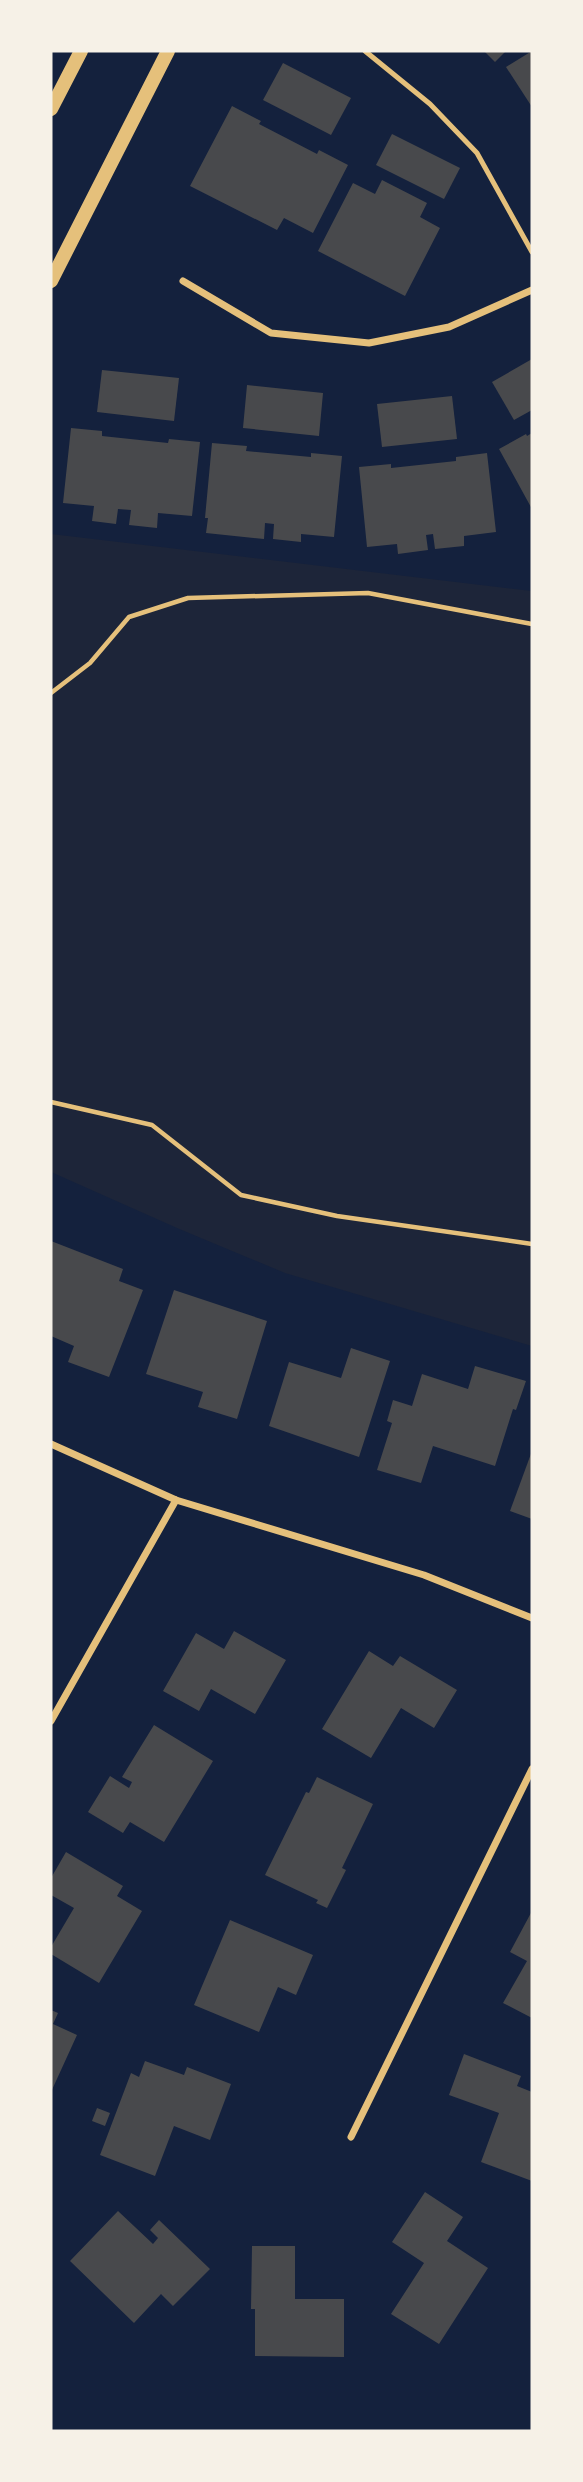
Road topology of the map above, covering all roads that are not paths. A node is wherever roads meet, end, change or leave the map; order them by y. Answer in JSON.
{"nodes":[{"id":1,"x":81,"y":51,"type":"edge"},
{"id":2,"x":168,"y":51,"type":"edge"},
{"id":3,"x":365,"y":51,"type":"edge"},
{"id":4,"x":51,"y":110,"type":"edge"},
{"id":5,"x":532,"y":253,"type":"edge"},
{"id":6,"x":51,"y":281,"type":"edge"},
{"id":7,"x":183,"y":281,"type":"dead end"},
{"id":8,"x":532,"y":289,"type":"edge"},
{"id":9,"x":51,"y":1444,"type":"edge"},
{"id":10,"x":176,"y":1500,"type":"junction"},
{"id":11,"x":532,"y":1618,"type":"edge"},
{"id":12,"x":51,"y":1721,"type":"edge"},
{"id":13,"x":532,"y":1769,"type":"edge"},
{"id":14,"x":351,"y":2137,"type":"dead end"}],
"edges":[{"from":1,"to":4,"type":"main road"},
{"from":2,"to":6,"type":"main road"},
{"from":3,"to":5,"type":"lane"},
{"from":7,"to":8,"type":"street"},
{"from":9,"to":10,"type":"street"},
{"from":10,"to":11,"type":"street"},
{"from":10,"to":12,"type":"street"},
{"from":13,"to":14,"type":"street"}]}
